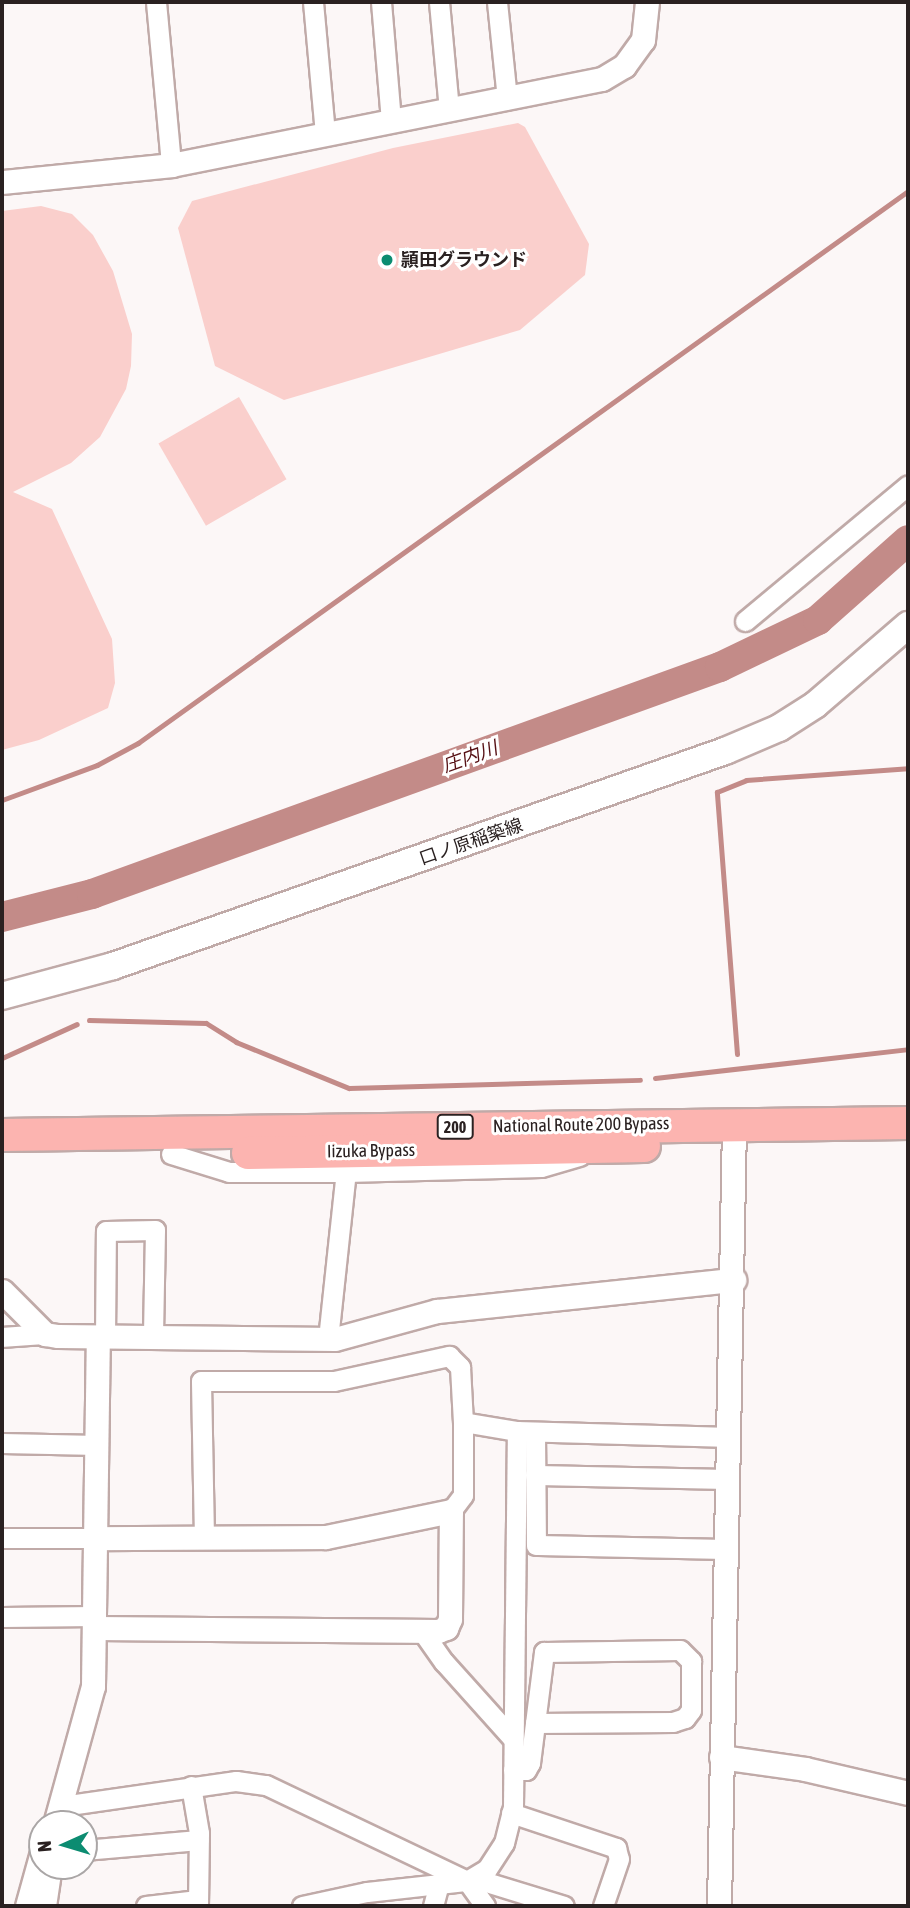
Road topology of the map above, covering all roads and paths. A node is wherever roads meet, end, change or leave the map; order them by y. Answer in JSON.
{"nodes":[{"id":1,"x":156,"y":2,"type":"edge"},
{"id":2,"x":313,"y":2,"type":"edge"},
{"id":3,"x":381,"y":2,"type":"edge"},
{"id":4,"x":439,"y":2,"type":"edge"},
{"id":5,"x":497,"y":2,"type":"edge"},
{"id":6,"x":647,"y":2,"type":"edge"},
{"id":7,"x":507,"y":99,"type":"junction"},
{"id":8,"x":449,"y":110,"type":"junction"},
{"id":9,"x":391,"y":121,"type":"junction"},
{"id":10,"x":325,"y":135,"type":"junction"},
{"id":11,"x":171,"y":165,"type":"junction"},
{"id":12,"x":2,"y":182,"type":"edge"},
{"id":13,"x":908,"y":485,"type":"edge"},
{"id":14,"x":745,"y":621,"type":"dead end"},
{"id":15,"x":908,"y":625,"type":"edge"},
{"id":16,"x":2,"y":996,"type":"edge"},
{"id":17,"x":908,"y":1123,"type":"edge"},
{"id":18,"x":734,"y":1134,"type":"junction"},
{"id":19,"x":2,"y":1135,"type":"edge"},
{"id":20,"x":908,"y":1144,"type":"edge"},
{"id":21,"x":2,"y":1156,"type":"edge"},
{"id":22,"x":347,"y":1162,"type":"junction"},
{"id":23,"x":734,"y":1280,"type":"junction"},
{"id":24,"x":2,"y":1291,"type":"edge"},
{"id":25,"x":45,"y":1334,"type":"junction"},
{"id":26,"x":2,"y":1337,"type":"edge"},
{"id":27,"x":102,"y":1338,"type":"junction"},
{"id":28,"x":153,"y":1338,"type":"junction"},
{"id":29,"x":328,"y":1339,"type":"junction"},
{"id":30,"x":463,"y":1422,"type":"junction"},
{"id":31,"x":526,"y":1432,"type":"junction"},
{"id":32,"x":730,"y":1437,"type":"junction"},
{"id":33,"x":2,"y":1443,"type":"edge"},
{"id":34,"x":98,"y":1445,"type":"junction"},
{"id":35,"x":535,"y":1475,"type":"junction"},
{"id":36,"x":729,"y":1479,"type":"junction"},
{"id":37,"x":451,"y":1511,"type":"junction"},
{"id":38,"x":2,"y":1538,"type":"edge"},
{"id":39,"x":97,"y":1538,"type":"junction"},
{"id":40,"x":204,"y":1538,"type":"junction"},
{"id":41,"x":727,"y":1549,"type":"junction"},
{"id":42,"x":2,"y":1617,"type":"edge"},
{"id":43,"x":96,"y":1622,"type":"junction"},
{"id":44,"x":422,"y":1631,"type":"junction"},
{"id":45,"x":535,"y":1723,"type":"dead end"},
{"id":46,"x":513,"y":1739,"type":"junction"},
{"id":47,"x":721,"y":1757,"type":"junction"},
{"id":48,"x":513,"y":1770,"type":"junction"},
{"id":49,"x":191,"y":1786,"type":"junction"},
{"id":50,"x":908,"y":1793,"type":"edge"},
{"id":51,"x":60,"y":1810,"type":"edge"},
{"id":52,"x":82,"y":1810,"type":"edge"},
{"id":53,"x":511,"y":1813,"type":"junction"},
{"id":54,"x":199,"y":1840,"type":"junction"},
{"id":55,"x":98,"y":1849,"type":"edge"},
{"id":56,"x":470,"y":1879,"type":"junction"},
{"id":57,"x":34,"y":1880,"type":"edge"},
{"id":58,"x":50,"y":1880,"type":"edge"},
{"id":59,"x":439,"y":1884,"type":"junction"},
{"id":60,"x":392,"y":1897,"type":"edge"},
{"id":61,"x":198,"y":1903,"type":"edge"},
{"id":62,"x":27,"y":1906,"type":"edge"},
{"id":63,"x":46,"y":1906,"type":"edge"},
{"id":64,"x":146,"y":1906,"type":"edge"},
{"id":65,"x":302,"y":1906,"type":"edge"},
{"id":66,"x":432,"y":1906,"type":"edge"},
{"id":67,"x":485,"y":1906,"type":"edge"},
{"id":68,"x":564,"y":1906,"type":"edge"},
{"id":69,"x":603,"y":1906,"type":"edge"},
{"id":70,"x":719,"y":1906,"type":"edge"}],
"edges":[{"from":1,"to":11,"type":"street"},
{"from":2,"to":10,"type":"street"},
{"from":3,"to":9,"type":"street"},
{"from":4,"to":8,"type":"street"},
{"from":5,"to":7,"type":"street"},
{"from":6,"to":7,"type":"street"},
{"from":7,"to":8,"type":"street"},
{"from":8,"to":9,"type":"street"},
{"from":9,"to":10,"type":"street"},
{"from":10,"to":11,"type":"street"},
{"from":11,"to":12,"type":"street"},
{"from":13,"to":14,"type":"street"},
{"from":15,"to":16,"type":"main road","name":"口ノ原稲築線"},
{"from":17,"to":18,"type":"highway","name":"National Route 200 Bypass","number":"200"},
{"from":18,"to":19,"type":"highway","name":"National Route 200 Bypass","number":"200"},
{"from":18,"to":20,"type":"highway","name":"Iizuka Bypass","number":"200"},
{"from":18,"to":22,"type":"highway","name":"Iizuka Bypass","number":"200"},
{"from":18,"to":23,"type":"street"},
{"from":21,"to":22,"type":"highway","name":"Iizuka Bypass","number":"200"},
{"from":22,"to":29,"type":"street"},
{"from":23,"to":29,"type":"street"},
{"from":23,"to":32,"type":"street"},
{"from":24,"to":25,"type":"street"},
{"from":25,"to":26,"type":"street"},
{"from":25,"to":27,"type":"street"},
{"from":27,"to":28,"type":"street"},
{"from":27,"to":28,"type":"street"},
{"from":27,"to":34,"type":"street"},
{"from":28,"to":29,"type":"street"},
{"from":30,"to":31,"type":"street"},
{"from":30,"to":37,"type":"street"},
{"from":30,"to":40,"type":"street"},
{"from":31,"to":32,"type":"street"},
{"from":31,"to":35,"type":"street"},
{"from":31,"to":46,"type":"street"},
{"from":32,"to":36,"type":"street"},
{"from":33,"to":34,"type":"street"},
{"from":34,"to":39,"type":"street"},
{"from":35,"to":36,"type":"street"},
{"from":35,"to":41,"type":"street"},
{"from":36,"to":41,"type":"street"},
{"from":37,"to":40,"type":"street"},
{"from":37,"to":44,"type":"street"},
{"from":38,"to":39,"type":"street"},
{"from":39,"to":40,"type":"street"},
{"from":39,"to":43,"type":"street"},
{"from":41,"to":47,"type":"street"},
{"from":42,"to":43,"type":"street"},
{"from":43,"to":44,"type":"street"},
{"from":43,"to":51,"type":"street"},
{"from":44,"to":46,"type":"street"},
{"from":45,"to":48,"type":"street"},
{"from":46,"to":48,"type":"street"},
{"from":47,"to":50,"type":"street"},
{"from":47,"to":70,"type":"street"},
{"from":48,"to":53,"type":"street"},
{"from":49,"to":52,"type":"street"},
{"from":49,"to":54,"type":"street"},
{"from":49,"to":56,"type":"street"},
{"from":53,"to":56,"type":"street"},
{"from":53,"to":69,"type":"street"},
{"from":54,"to":55,"type":"street"},
{"from":54,"to":61,"type":"street"},
{"from":56,"to":59,"type":"street"},
{"from":56,"to":67,"type":"street"},
{"from":56,"to":68,"type":"street"},
{"from":57,"to":62,"type":"street"},
{"from":58,"to":63,"type":"street"},
{"from":59,"to":60,"type":"street"},
{"from":59,"to":66,"type":"street"},
{"from":60,"to":65,"type":"street"},
{"from":61,"to":64,"type":"street"}]}
